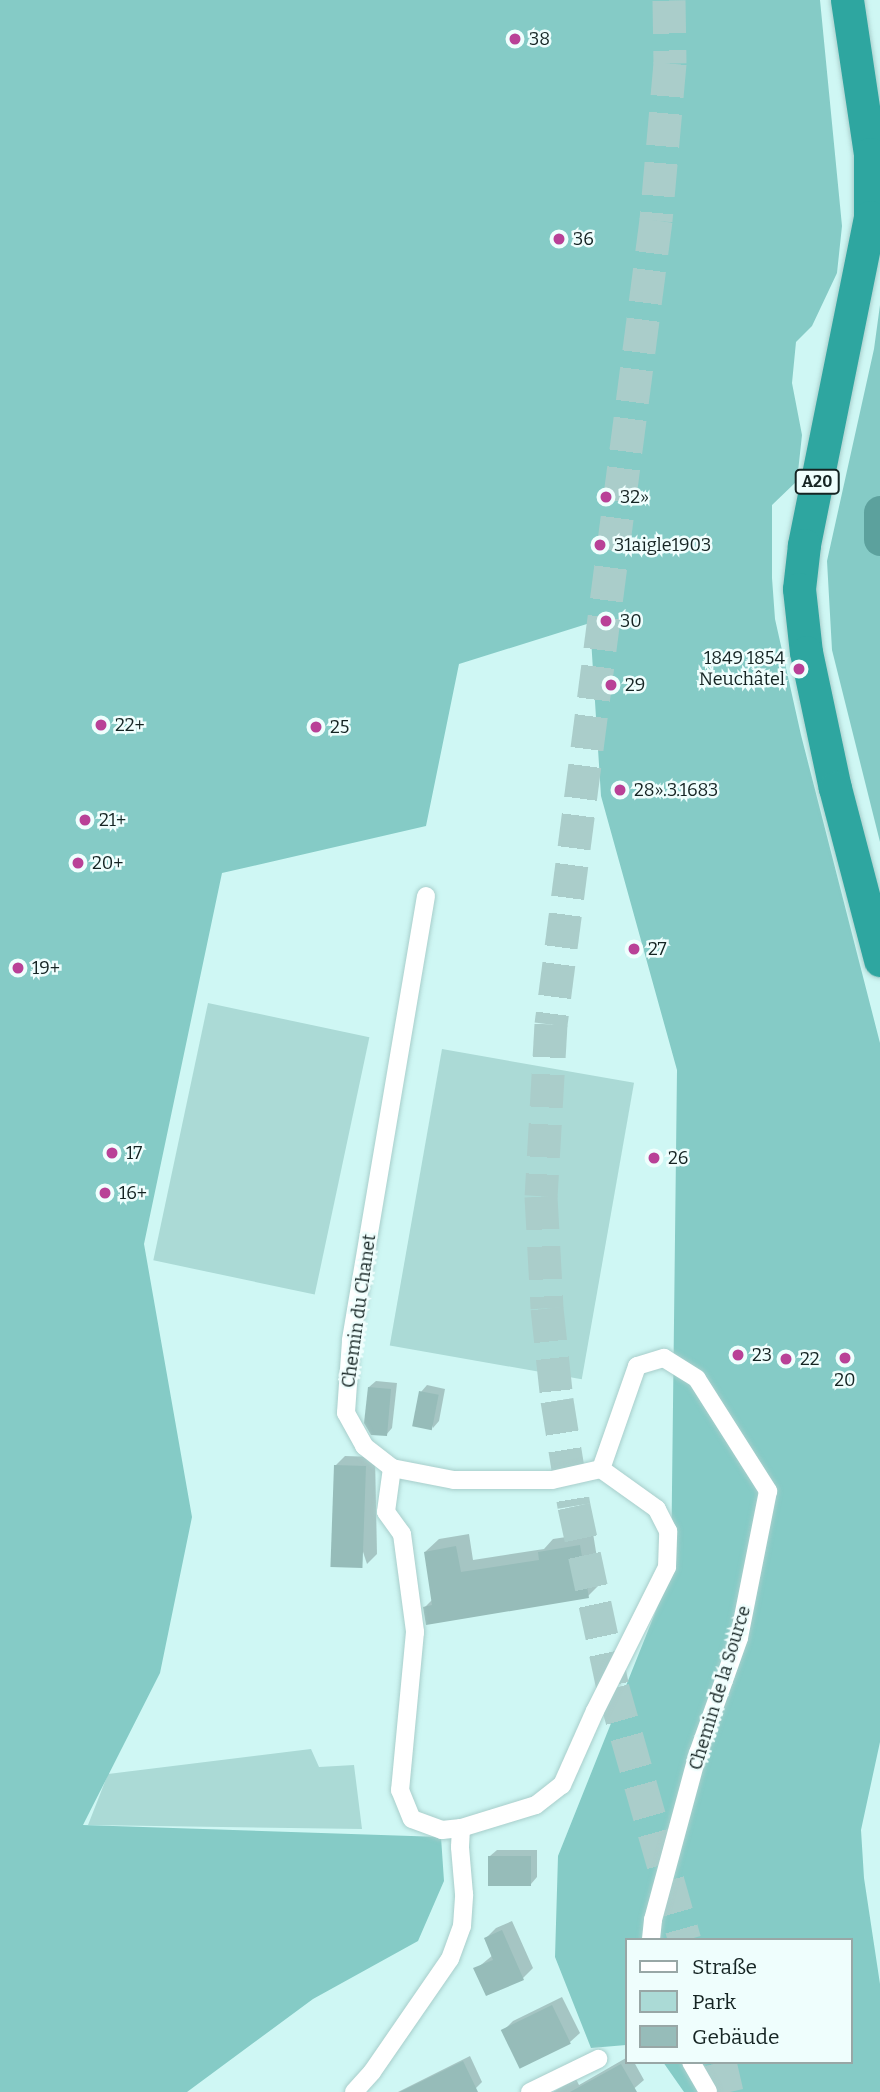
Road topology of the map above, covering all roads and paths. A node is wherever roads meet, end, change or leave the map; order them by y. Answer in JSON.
{"nodes":[{"id":1,"x":848,"y":0,"type":"edge"},
{"id":2,"x":426,"y":896,"type":"dead end"},
{"id":3,"x":880,"y":960,"type":"edge"},
{"id":4,"x":392,"y":1468,"type":"junction"},
{"id":5,"x":601,"y":1469,"type":"junction"},
{"id":6,"x":461,"y":1828,"type":"junction"},
{"id":7,"x":651,"y":1938,"type":"edge"},
{"id":8,"x":598,"y":2059,"type":"dead end"},
{"id":9,"x":692,"y":2064,"type":"edge"},
{"id":10,"x":354,"y":2092,"type":"edge"},
{"id":11,"x":530,"y":2092,"type":"edge"},
{"id":12,"x":708,"y":2092,"type":"edge"}],
"edges":[{"from":1,"to":3,"type":"highway","number":"A20"},
{"from":2,"to":4,"type":"street","name":"Chemin du Chanet"},
{"from":4,"to":5,"type":"street"},
{"from":4,"to":6,"type":"street"},
{"from":5,"to":6,"type":"street"},
{"from":5,"to":7,"type":"street","name":"Chemin de la Source"},
{"from":6,"to":10,"type":"street"},
{"from":8,"to":11,"type":"street"},
{"from":9,"to":12,"type":"street"}]}
